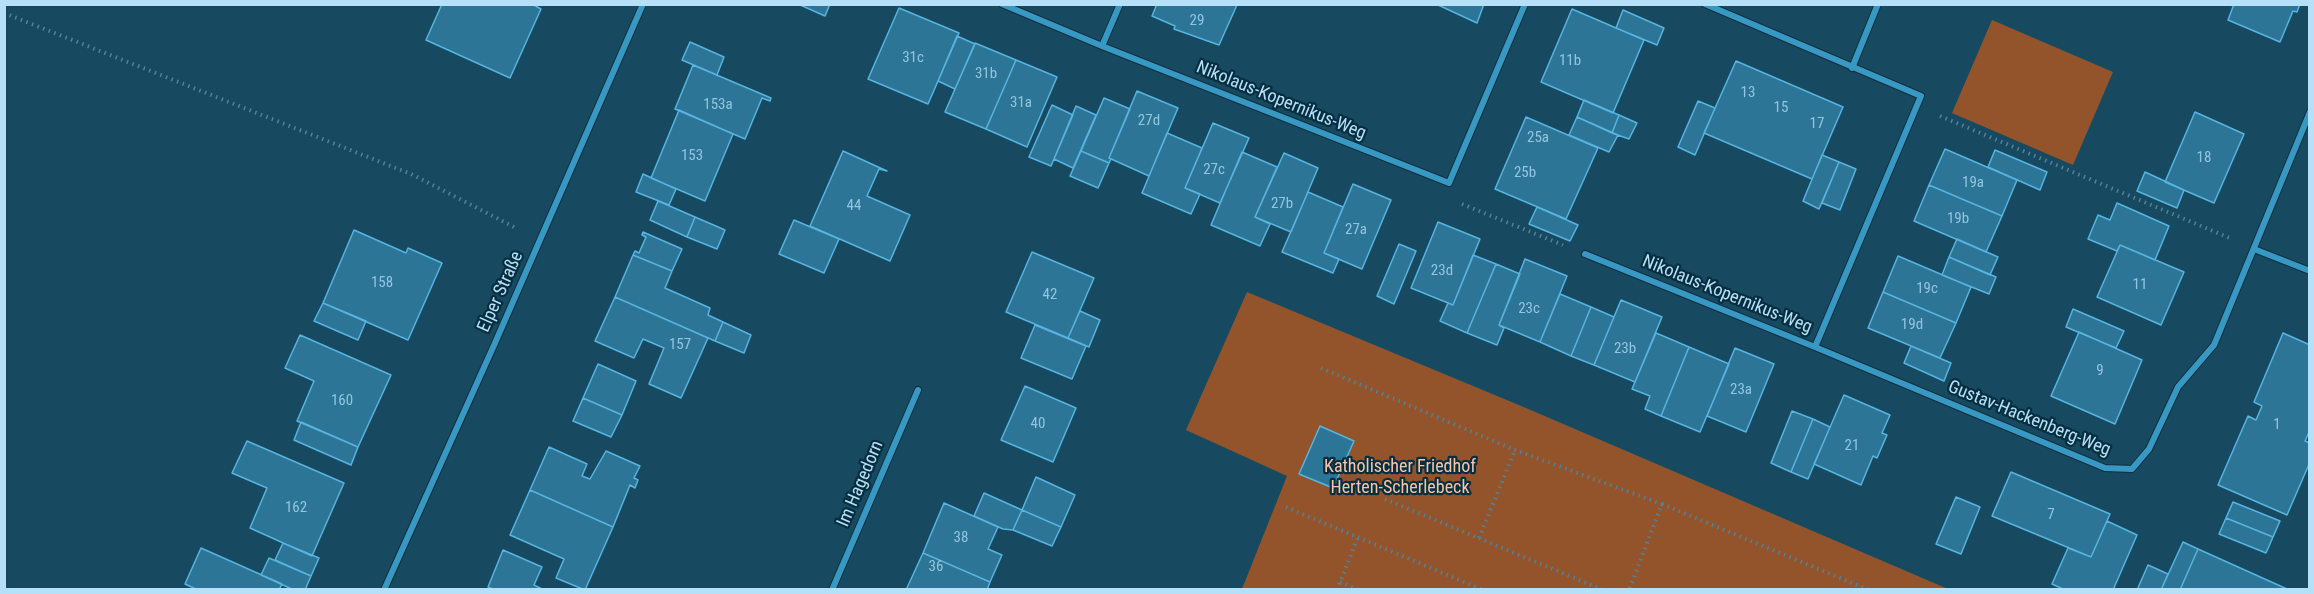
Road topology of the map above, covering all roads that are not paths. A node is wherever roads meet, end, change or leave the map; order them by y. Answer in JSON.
{"nodes":[{"id":1,"x":643,"y":4,"type":"edge"},
{"id":2,"x":1002,"y":4,"type":"edge"},
{"id":3,"x":1119,"y":4,"type":"edge"},
{"id":4,"x":1525,"y":4,"type":"edge"},
{"id":5,"x":1705,"y":4,"type":"edge"},
{"id":6,"x":1878,"y":4,"type":"edge"},
{"id":7,"x":1102,"y":46,"type":"junction"},
{"id":8,"x":1852,"y":68,"type":"junction"},
{"id":9,"x":2310,"y":111,"type":"edge"},
{"id":10,"x":2254,"y":249,"type":"junction"},
{"id":11,"x":1585,"y":254,"type":"road end"},
{"id":12,"x":2310,"y":272,"type":"edge"},
{"id":13,"x":1815,"y":347,"type":"junction"},
{"id":14,"x":918,"y":390,"type":"dead end"},
{"id":15,"x":384,"y":590,"type":"edge"},
{"id":16,"x":832,"y":590,"type":"edge"}],
"edges":[{"from":1,"to":15,"type":"street","name":"Elper Straße"},
{"from":2,"to":7,"type":"street","name":"Nikolaus-Kopernikus-Weg"},
{"from":3,"to":7,"type":"street"},
{"from":4,"to":7,"type":"street","name":"Nikolaus-Kopernikus-Weg"},
{"from":5,"to":8,"type":"street"},
{"from":6,"to":8,"type":"street"},
{"from":8,"to":13,"type":"street","name":"Nikolaus-Kopernikus-Weg"},
{"from":9,"to":10,"type":"street","name":"Gustav-Hackenberg-Weg"},
{"from":10,"to":12,"type":"street"},
{"from":10,"to":13,"type":"street","name":"Gustav-Hackenberg-Weg"},
{"from":11,"to":13,"type":"street","name":"Nikolaus-Kopernikus-Weg"},
{"from":14,"to":16,"type":"street","name":"Im Hagedorn"}]}
